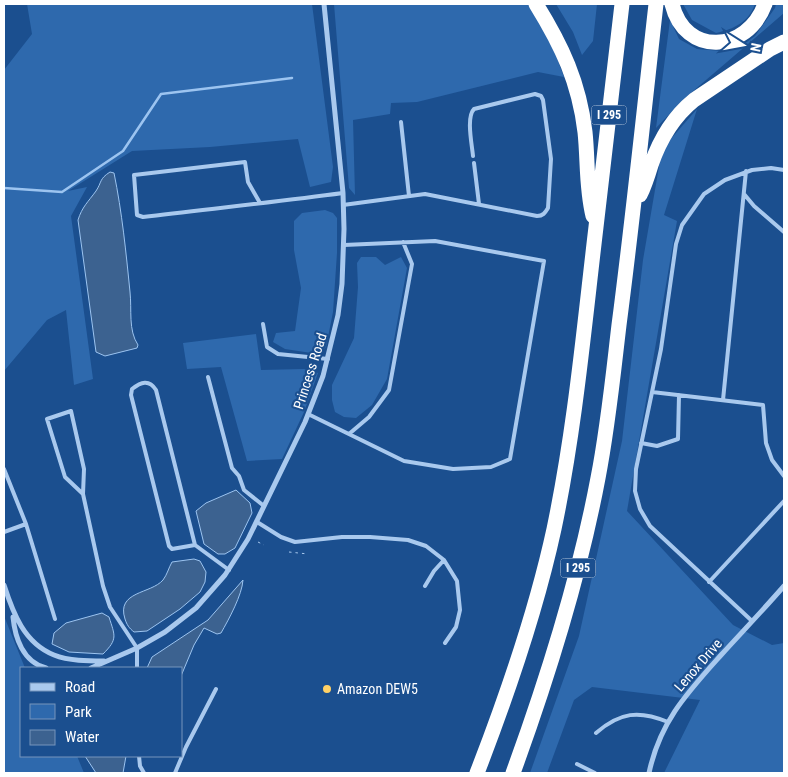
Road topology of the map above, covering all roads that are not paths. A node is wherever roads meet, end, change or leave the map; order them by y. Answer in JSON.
{"nodes":[{"id":1,"x":324,"y":4,"type":"edge"},
{"id":2,"x":536,"y":4,"type":"edge"},
{"id":3,"x":622,"y":4,"type":"edge"},
{"id":4,"x":656,"y":4,"type":"edge"},
{"id":5,"x":672,"y":4,"type":"edge"},
{"id":6,"x":765,"y":4,"type":"edge"},
{"id":7,"x":784,"y":42,"type":"edge"},
{"id":8,"x":401,"y":122,"type":"dead end"},
{"id":9,"x":473,"y":156,"type":"dead end"},
{"id":10,"x":474,"y":163,"type":"dead end"},
{"id":11,"x":784,"y":170,"type":"edge"},
{"id":12,"x":746,"y":171,"type":"junction"},
{"id":13,"x":343,"y":193,"type":"junction"},
{"id":14,"x":744,"y":194,"type":"junction"},
{"id":15,"x":409,"y":196,"type":"junction"},
{"id":16,"x":260,"y":203,"type":"junction"},
{"id":17,"x":478,"y":204,"type":"junction"},
{"id":18,"x":343,"y":206,"type":"junction"},
{"id":19,"x":634,"y":207,"type":"junction"},
{"id":20,"x":596,"y":226,"type":"junction"},
{"id":21,"x":784,"y":232,"type":"edge"},
{"id":22,"x":403,"y":242,"type":"junction"},
{"id":23,"x":344,"y":245,"type":"junction"},
{"id":24,"x":263,"y":324,"type":"dead end"},
{"id":25,"x":328,"y":358,"type":"junction"},
{"id":26,"x":208,"y":377,"type":"dead end"},
{"id":27,"x":652,"y":392,"type":"junction"},
{"id":28,"x":679,"y":395,"type":"junction"},
{"id":29,"x":723,"y":400,"type":"junction"},
{"id":30,"x":308,"y":414,"type":"junction"},
{"id":31,"x":349,"y":434,"type":"junction"},
{"id":32,"x":641,"y":443,"type":"junction"},
{"id":33,"x":4,"y":469,"type":"edge"},
{"id":34,"x":784,"y":476,"type":"edge"},
{"id":35,"x":83,"y":494,"type":"junction"},
{"id":36,"x":784,"y":501,"type":"edge"},
{"id":37,"x":264,"y":506,"type":"junction"},
{"id":38,"x":257,"y":522,"type":"junction"},
{"id":39,"x":26,"y":524,"type":"junction"},
{"id":40,"x":4,"y":532,"type":"edge"},
{"id":41,"x":195,"y":545,"type":"junction"},
{"id":42,"x":444,"y":560,"type":"junction"},
{"id":43,"x":229,"y":570,"type":"junction"},
{"id":44,"x":709,"y":582,"type":"junction"},
{"id":45,"x":4,"y":585,"type":"edge"},
{"id":46,"x":425,"y":586,"type":"dead end"},
{"id":47,"x":784,"y":586,"type":"edge"},
{"id":48,"x":12,"y":611,"type":"junction"},
{"id":49,"x":55,"y":619,"type":"dead end"},
{"id":50,"x":752,"y":622,"type":"junction"},
{"id":51,"x":445,"y":643,"type":"dead end"},
{"id":52,"x":137,"y":648,"type":"junction"},
{"id":53,"x":104,"y":661,"type":"junction"},
{"id":54,"x":44,"y":667,"type":"edge"},
{"id":55,"x":93,"y":667,"type":"edge"},
{"id":56,"x":137,"y":667,"type":"edge"},
{"id":57,"x":216,"y":689,"type":"dead end"},
{"id":58,"x":668,"y":722,"type":"junction"},
{"id":59,"x":596,"y":733,"type":"dead end"},
{"id":60,"x":182,"y":756,"type":"edge"},
{"id":61,"x":139,"y":757,"type":"edge"},
{"id":62,"x":182,"y":757,"type":"edge"},
{"id":63,"x":577,"y":764,"type":"dead end"},
{"id":64,"x":144,"y":773,"type":"edge"},
{"id":65,"x":175,"y":773,"type":"edge"},
{"id":66,"x":477,"y":773,"type":"edge"},
{"id":67,"x":513,"y":773,"type":"edge"},
{"id":68,"x":595,"y":773,"type":"edge"},
{"id":69,"x":649,"y":773,"type":"edge"}],
"edges":[{"from":1,"to":13,"type":"street","name":"Princess Road"},
{"from":2,"to":20,"type":"highway"},
{"from":3,"to":20,"type":"highway","number":"I 295"},
{"from":4,"to":19,"type":"highway","number":"I 295"},
{"from":5,"to":6,"type":"highway"},
{"from":7,"to":19,"type":"highway"},
{"from":8,"to":15,"type":"lane"},
{"from":9,"to":17,"type":"lane"},
{"from":10,"to":17,"type":"lane"},
{"from":11,"to":12,"type":"lane"},
{"from":12,"to":14,"type":"lane"},
{"from":12,"to":27,"type":"lane"},
{"from":13,"to":16,"type":"lane"},
{"from":13,"to":18,"type":"street","name":"Princess Road"},
{"from":14,"to":21,"type":"lane"},
{"from":14,"to":29,"type":"lane"},
{"from":15,"to":17,"type":"lane"},
{"from":15,"to":18,"type":"lane"},
{"from":16,"to":16,"type":"lane"},
{"from":18,"to":23,"type":"street","name":"Princess Road"},
{"from":19,"to":67,"type":"highway","number":"I 295"},
{"from":20,"to":66,"type":"highway","number":"I 295"},
{"from":22,"to":23,"type":"lane"},
{"from":22,"to":31,"type":"lane"},
{"from":22,"to":31,"type":"lane"},
{"from":23,"to":25,"type":"street","name":"Princess Road"},
{"from":24,"to":25,"type":"lane"},
{"from":25,"to":30,"type":"street","name":"Princess Road"},
{"from":26,"to":37,"type":"lane"},
{"from":27,"to":28,"type":"lane"},
{"from":27,"to":32,"type":"lane"},
{"from":28,"to":29,"type":"lane"},
{"from":28,"to":32,"type":"lane"},
{"from":29,"to":34,"type":"lane"},
{"from":30,"to":31,"type":"lane"},
{"from":30,"to":37,"type":"street","name":"Princess Road"},
{"from":32,"to":44,"type":"lane"},
{"from":33,"to":39,"type":"lane"},
{"from":35,"to":35,"type":"lane"},
{"from":35,"to":52,"type":"lane"},
{"from":36,"to":44,"type":"lane"},
{"from":37,"to":38,"type":"street","name":"Princess Road"},
{"from":38,"to":42,"type":"lane"},
{"from":38,"to":43,"type":"street","name":"Princess Road"},
{"from":39,"to":40,"type":"lane"},
{"from":39,"to":49,"type":"lane"},
{"from":41,"to":41,"type":"lane"},
{"from":41,"to":43,"type":"lane"},
{"from":42,"to":46,"type":"lane"},
{"from":42,"to":51,"type":"lane"},
{"from":43,"to":52,"type":"street","name":"Princess Road"},
{"from":44,"to":50,"type":"lane"},
{"from":45,"to":48,"type":"street","name":"Princess Road"},
{"from":47,"to":50,"type":"street","name":"Lenox Drive"},
{"from":48,"to":53,"type":"street","name":"Princess Road"},
{"from":48,"to":54,"type":"street","name":"Princess Road"},
{"from":50,"to":58,"type":"street","name":"Lenox Drive"},
{"from":52,"to":53,"type":"street","name":"Princess Road"},
{"from":52,"to":56,"type":"lane"},
{"from":53,"to":55,"type":"street","name":"Princess Road"},
{"from":57,"to":60,"type":"lane"},
{"from":58,"to":59,"type":"lane"},
{"from":58,"to":69,"type":"street","name":"Lenox Drive"},
{"from":61,"to":64,"type":"lane"},
{"from":62,"to":65,"type":"lane"},
{"from":63,"to":68,"type":"lane"}]}
